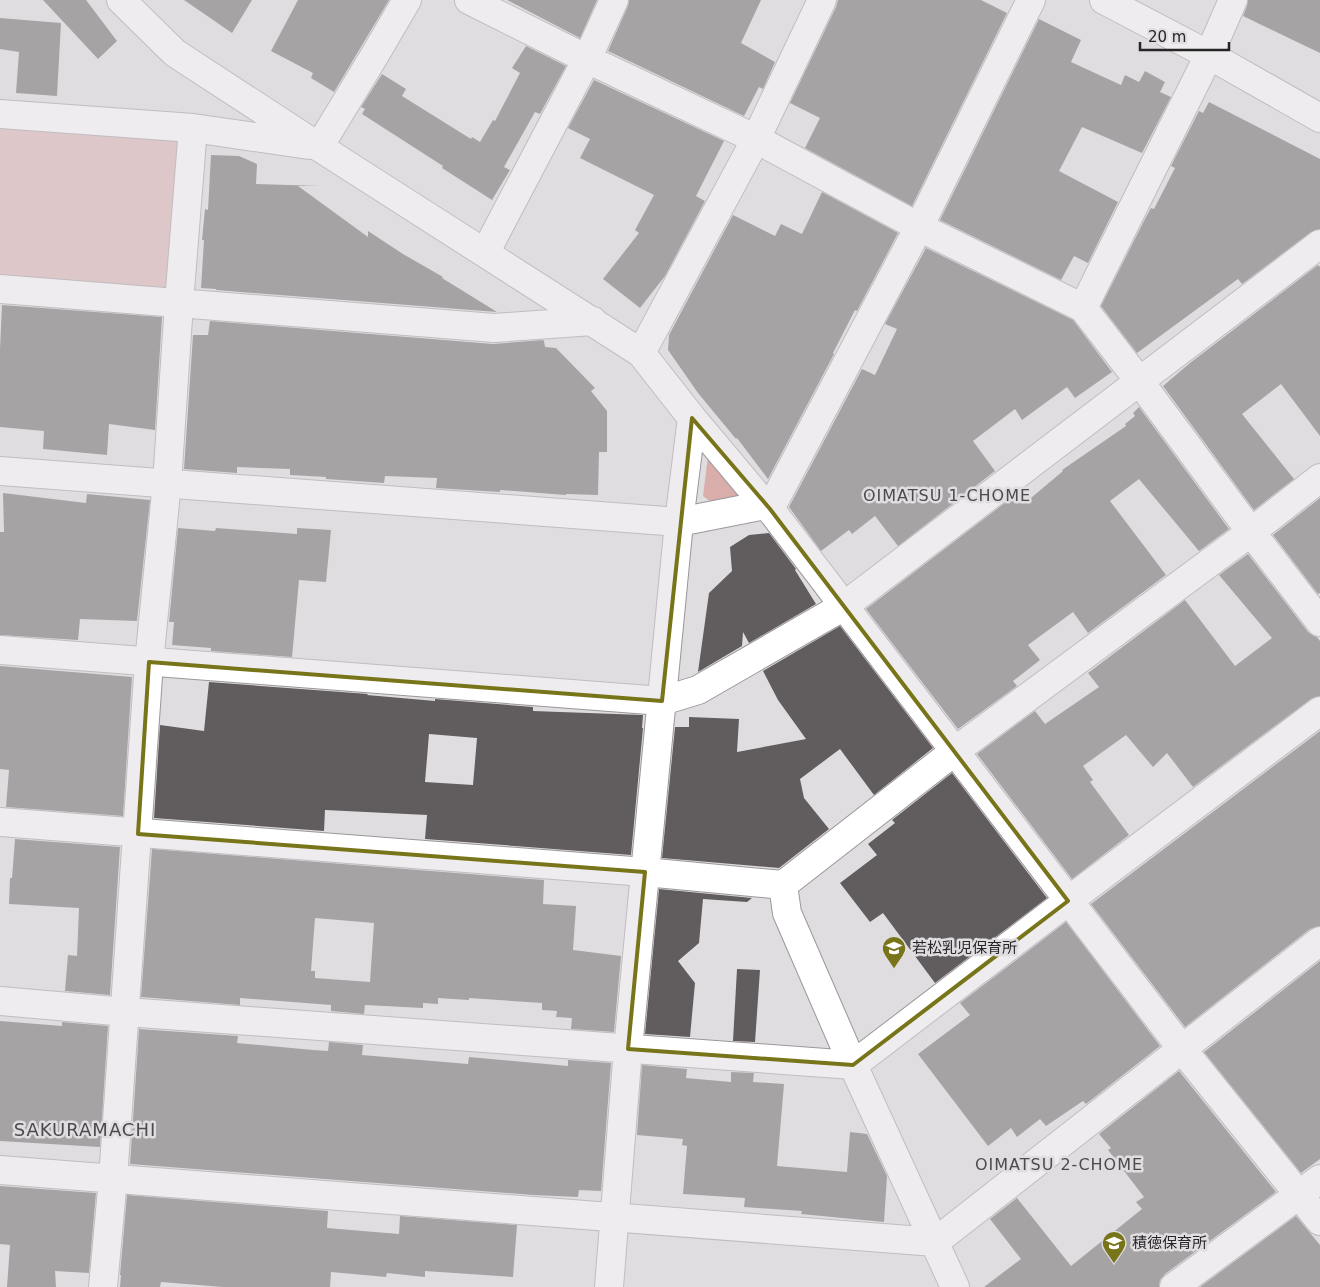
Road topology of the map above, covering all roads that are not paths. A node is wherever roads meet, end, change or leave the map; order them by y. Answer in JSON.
{"nodes":[{"id":1,"x":121,"y":0,"type":"edge"},
{"id":2,"x":407,"y":0,"type":"edge"},
{"id":3,"x":469,"y":0,"type":"edge"},
{"id":4,"x":614,"y":0,"type":"edge"},
{"id":5,"x":822,"y":0,"type":"edge"},
{"id":6,"x":1031,"y":0,"type":"edge"},
{"id":7,"x":1104,"y":0,"type":"edge"},
{"id":8,"x":1233,"y":0,"type":"edge"},
{"id":9,"x":1209,"y":54,"type":"junction"},
{"id":10,"x":586,"y":59,"type":"junction"},
{"id":11,"x":0,"y":114,"type":"edge"},
{"id":12,"x":1320,"y":118,"type":"edge"},
{"id":13,"x":193,"y":128,"type":"junction"},
{"id":14,"x":756,"y":139,"type":"junction"},
{"id":15,"x":319,"y":147,"type":"junction"},
{"id":16,"x":920,"y":227,"type":"junction"},
{"id":17,"x":1320,"y":244,"type":"edge"},
{"id":18,"x":485,"y":253,"type":"junction"},
{"id":19,"x":0,"y":288,"type":"edge"},
{"id":20,"x":179,"y":303,"type":"junction"},
{"id":21,"x":1083,"y":308,"type":"junction"},
{"id":22,"x":593,"y":321,"type":"junction"},
{"id":23,"x":641,"y":353,"type":"junction"},
{"id":24,"x":1140,"y":382,"type":"junction"},
{"id":25,"x":692,"y":418,"type":"junction"},
{"id":26,"x":0,"y":471,"type":"edge"},
{"id":27,"x":1320,"y":478,"type":"edge"},
{"id":28,"x":167,"y":483,"type":"junction"},
{"id":29,"x":768,"y":507,"type":"junction"},
{"id":30,"x":678,"y":522,"type":"junction"},
{"id":31,"x":1251,"y":532,"type":"junction"},
{"id":32,"x":844,"y":606,"type":"junction"},
{"id":33,"x":1320,"y":622,"type":"edge"},
{"id":34,"x":0,"y":650,"type":"edge"},
{"id":35,"x":149,"y":662,"type":"junction"},
{"id":36,"x":662,"y":701,"type":"junction"},
{"id":37,"x":1320,"y":711,"type":"edge"},
{"id":38,"x":955,"y":751,"type":"junction"},
{"id":39,"x":0,"y":822,"type":"edge"},
{"id":40,"x":138,"y":834,"type":"junction"},
{"id":41,"x":645,"y":872,"type":"junction"},
{"id":42,"x":783,"y":885,"type":"junction"},
{"id":43,"x":1068,"y":901,"type":"junction"},
{"id":44,"x":1320,"y":941,"type":"edge"},
{"id":45,"x":0,"y":1001,"type":"edge"},
{"id":46,"x":126,"y":1012,"type":"junction"},
{"id":47,"x":628,"y":1049,"type":"junction"},
{"id":48,"x":1182,"y":1049,"type":"junction"},
{"id":49,"x":854,"y":1065,"type":"junction"},
{"id":50,"x":0,"y":1170,"type":"edge"},
{"id":51,"x":113,"y":1179,"type":"junction"},
{"id":52,"x":1320,"y":1179,"type":"edge"},
{"id":53,"x":1298,"y":1195,"type":"junction"},
{"id":54,"x":615,"y":1218,"type":"junction"},
{"id":55,"x":1320,"y":1221,"type":"edge"},
{"id":56,"x":935,"y":1242,"type":"junction"},
{"id":57,"x":103,"y":1287,"type":"edge"},
{"id":58,"x":608,"y":1287,"type":"edge"},
{"id":59,"x":955,"y":1287,"type":"edge"},
{"id":60,"x":1174,"y":1287,"type":"edge"}],
"edges":[{"from":1,"to":15,"type":"street"},
{"from":2,"to":15,"type":"street"},
{"from":3,"to":10,"type":"street"},
{"from":4,"to":10,"type":"street"},
{"from":5,"to":14,"type":"street"},
{"from":6,"to":16,"type":"street"},
{"from":7,"to":9,"type":"street"},
{"from":8,"to":9,"type":"street"},
{"from":9,"to":12,"type":"street"},
{"from":9,"to":21,"type":"street"},
{"from":10,"to":14,"type":"street"},
{"from":10,"to":18,"type":"street"},
{"from":11,"to":13,"type":"street"},
{"from":13,"to":15,"type":"street"},
{"from":13,"to":20,"type":"street"},
{"from":14,"to":16,"type":"street"},
{"from":14,"to":23,"type":"street"},
{"from":15,"to":18,"type":"street"},
{"from":16,"to":21,"type":"street"},
{"from":16,"to":29,"type":"street"},
{"from":17,"to":24,"type":"street"},
{"from":18,"to":22,"type":"street"},
{"from":19,"to":20,"type":"street"},
{"from":20,"to":22,"type":"street"},
{"from":20,"to":28,"type":"street"},
{"from":21,"to":24,"type":"street"},
{"from":22,"to":23,"type":"street"},
{"from":23,"to":25,"type":"street"},
{"from":24,"to":31,"type":"street"},
{"from":24,"to":32,"type":"street"},
{"from":25,"to":29,"type":"street"},
{"from":25,"to":30,"type":"street"},
{"from":26,"to":28,"type":"street"},
{"from":27,"to":31,"type":"street"},
{"from":28,"to":30,"type":"street"},
{"from":28,"to":35,"type":"street"},
{"from":29,"to":30,"type":"street"},
{"from":29,"to":32,"type":"street"},
{"from":30,"to":36,"type":"street"},
{"from":31,"to":33,"type":"street"},
{"from":31,"to":38,"type":"street"},
{"from":32,"to":36,"type":"street"},
{"from":32,"to":38,"type":"street"},
{"from":34,"to":35,"type":"street"},
{"from":35,"to":36,"type":"street"},
{"from":35,"to":40,"type":"street"},
{"from":36,"to":41,"type":"street"},
{"from":37,"to":43,"type":"street"},
{"from":38,"to":42,"type":"street"},
{"from":38,"to":43,"type":"street"},
{"from":39,"to":40,"type":"street"},
{"from":40,"to":41,"type":"street"},
{"from":40,"to":46,"type":"street"},
{"from":41,"to":42,"type":"street"},
{"from":41,"to":47,"type":"street"},
{"from":42,"to":49,"type":"street"},
{"from":43,"to":48,"type":"street"},
{"from":43,"to":49,"type":"street"},
{"from":44,"to":48,"type":"street"},
{"from":45,"to":46,"type":"street"},
{"from":46,"to":47,"type":"street"},
{"from":46,"to":51,"type":"street"},
{"from":47,"to":49,"type":"street"},
{"from":47,"to":54,"type":"street"},
{"from":48,"to":53,"type":"street"},
{"from":48,"to":56,"type":"street"},
{"from":49,"to":56,"type":"street"},
{"from":50,"to":51,"type":"street"},
{"from":51,"to":54,"type":"street"},
{"from":51,"to":57,"type":"street"},
{"from":52,"to":53,"type":"street"},
{"from":53,"to":55,"type":"street"},
{"from":53,"to":60,"type":"street"},
{"from":54,"to":56,"type":"street"},
{"from":54,"to":58,"type":"street"},
{"from":56,"to":59,"type":"street"}]}
